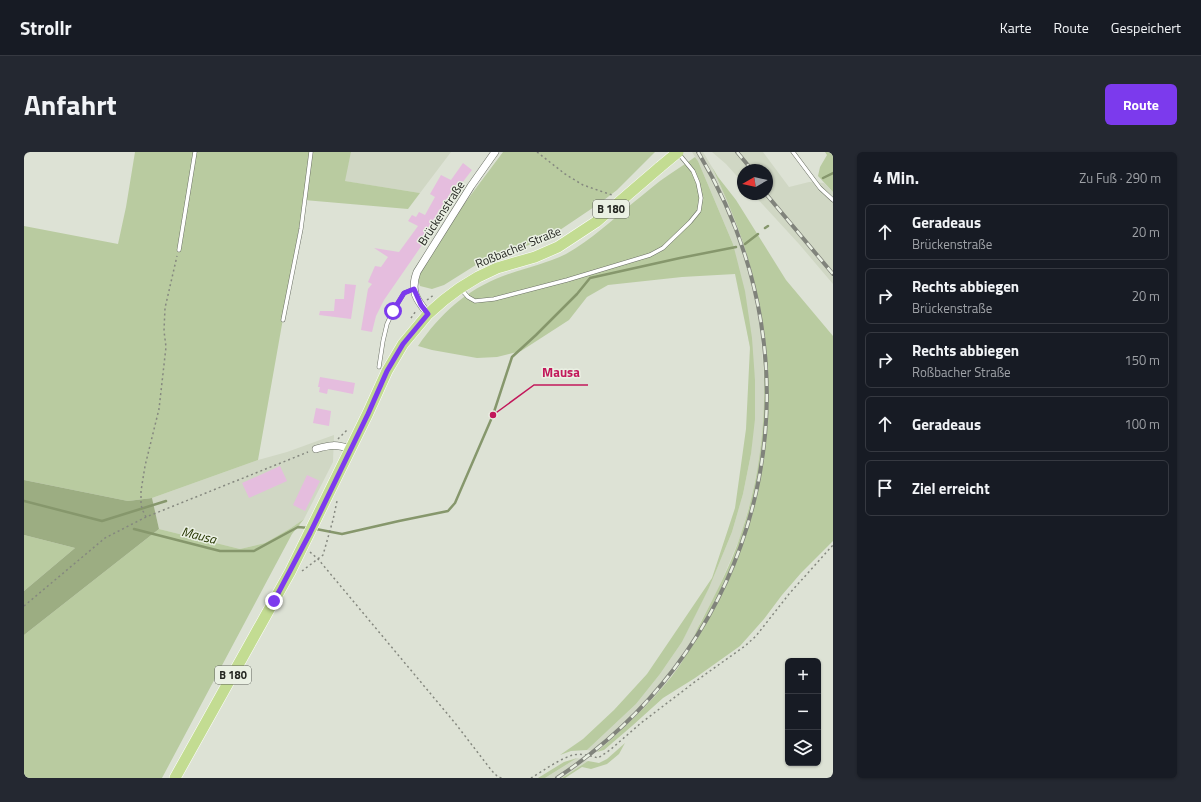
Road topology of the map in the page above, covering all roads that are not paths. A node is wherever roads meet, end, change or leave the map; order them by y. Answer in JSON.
{"nodes":[{"id":1,"x":195,"y":152,"type":"edge"},
{"id":2,"x":311,"y":152,"type":"edge"},
{"id":3,"x":495,"y":152,"type":"edge"},
{"id":4,"x":677,"y":152,"type":"edge"},
{"id":5,"x":793,"y":152,"type":"edge"},
{"id":6,"x":833,"y":200,"type":"edge"},
{"id":7,"x":179,"y":250,"type":"road end"},
{"id":8,"x":460,"y":288,"type":"junction"},
{"id":9,"x":414,"y":289,"type":"junction"},
{"id":10,"x":428,"y":314,"type":"junction"},
{"id":11,"x":283,"y":320,"type":"dead end"},
{"id":12,"x":379,"y":366,"type":"dead end"},
{"id":13,"x":316,"y":449,"type":"road end"},
{"id":14,"x":350,"y":449,"type":"junction"},
{"id":15,"x":175,"y":778,"type":"edge"}],
"edges":[{"from":1,"to":7,"type":"lane"},
{"from":2,"to":11,"type":"lane"},
{"from":3,"to":9,"type":"street","name":"Brückenstraße"},
{"from":4,"to":8,"type":"main road","name":"Roßbacher Straße","number":"B 180","bridge":true},
{"from":4,"to":8,"type":"lane"},
{"from":5,"to":6,"type":"lane"},
{"from":8,"to":10,"type":"main road","name":"Roßbacher Straße","number":"B 180"},
{"from":9,"to":10,"type":"street"},
{"from":9,"to":12,"type":"lane"},
{"from":10,"to":14,"type":"main road","name":"Roßbacher Straße","number":"B 180"},
{"from":13,"to":14,"type":"street"},
{"from":14,"to":15,"type":"main road","name":"Roßbacher Straße","number":"B 180"}]}
